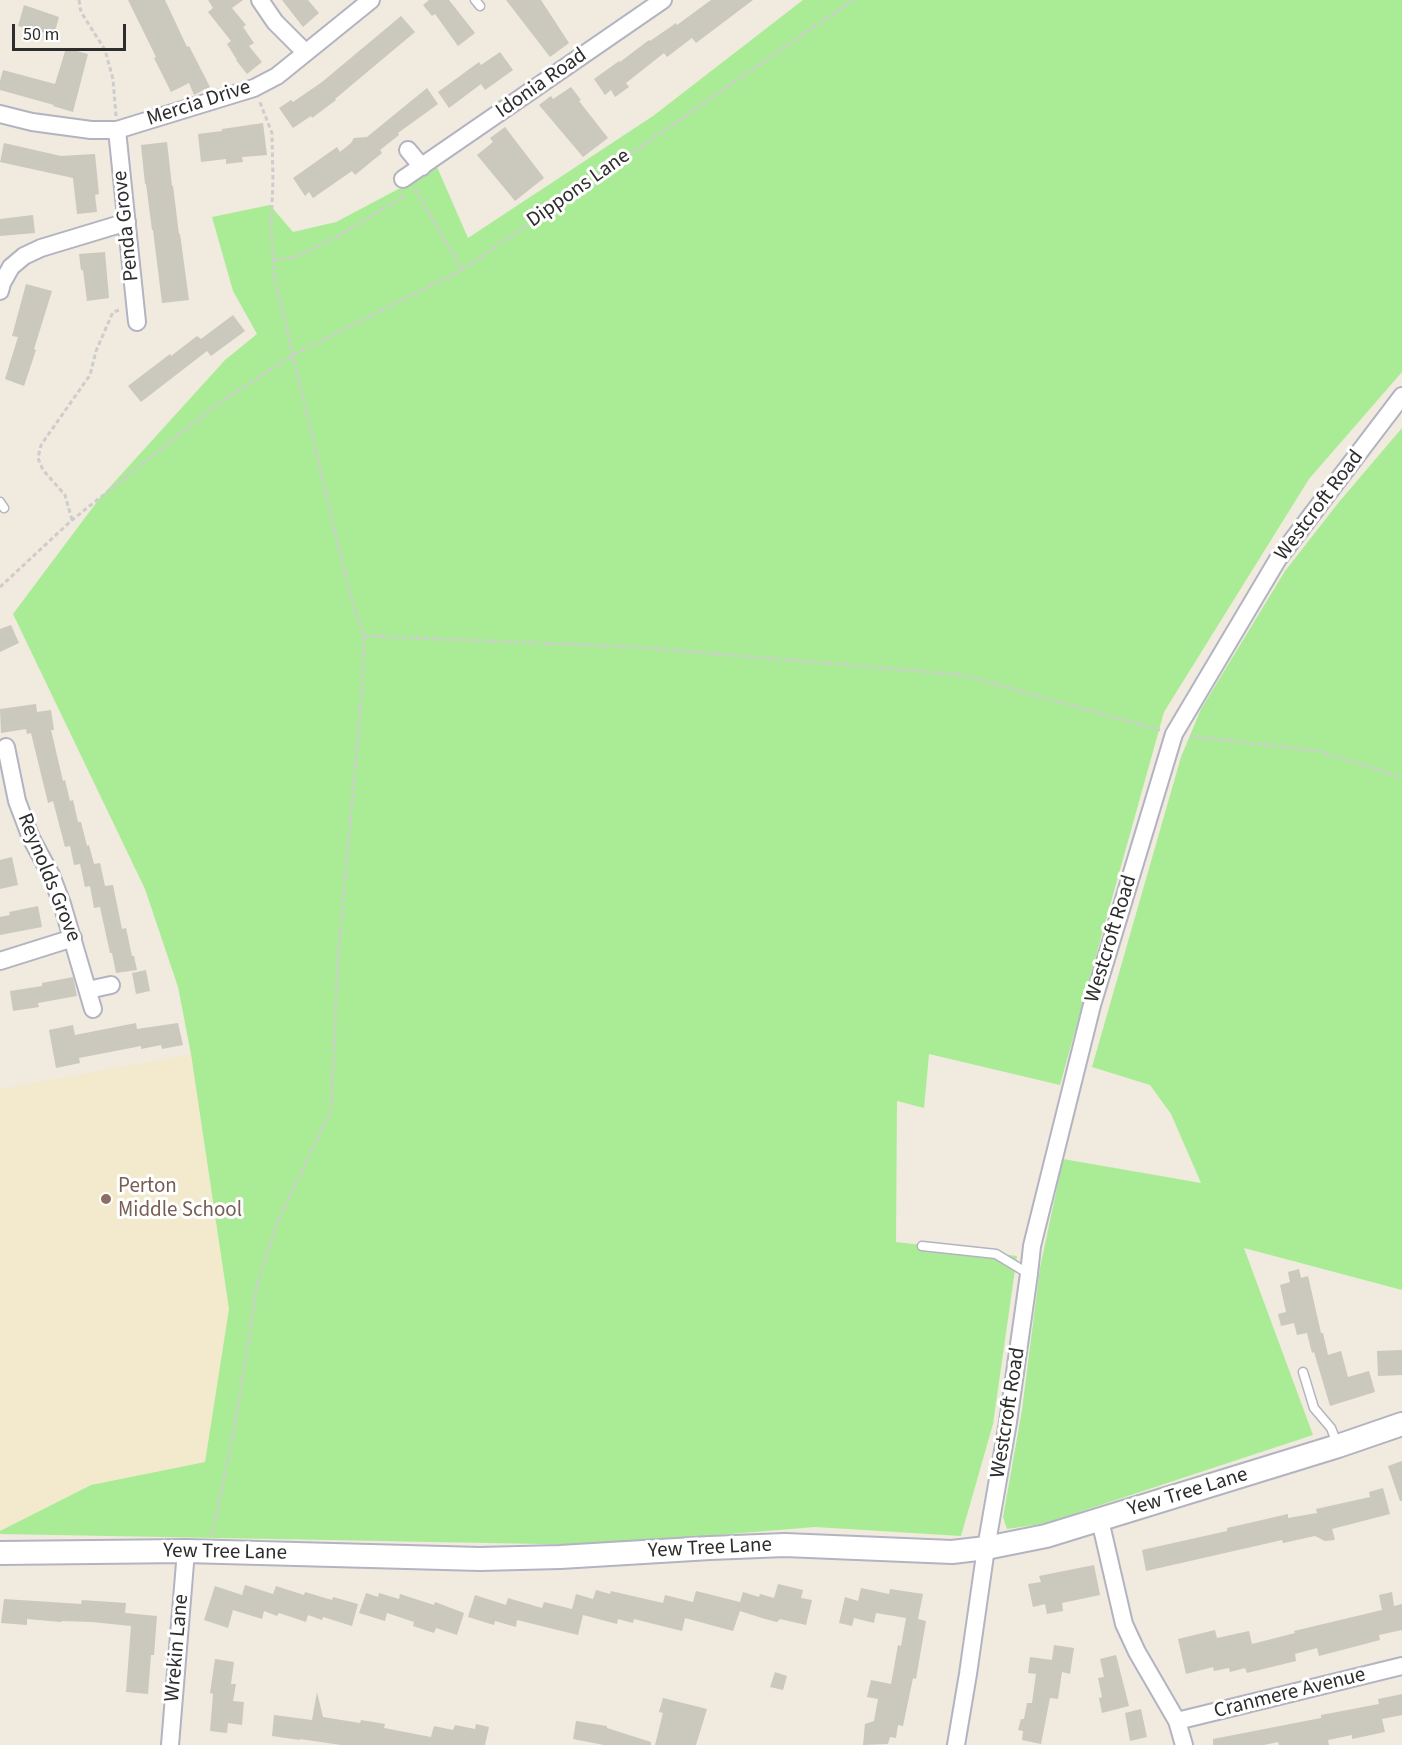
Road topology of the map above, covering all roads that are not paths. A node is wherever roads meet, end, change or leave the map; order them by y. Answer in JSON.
{"nodes":[{"id":1,"x":260,"y":0,"type":"edge"},
{"id":2,"x":371,"y":0,"type":"edge"},
{"id":3,"x":663,"y":0,"type":"edge"},
{"id":4,"x":305,"y":52,"type":"junction"},
{"id":5,"x":0,"y":114,"type":"edge"},
{"id":6,"x":117,"y":130,"type":"junction"},
{"id":7,"x":408,"y":150,"type":"dead end"},
{"id":8,"x":127,"y":222,"type":"junction"},
{"id":9,"x":0,"y":291,"type":"edge"},
{"id":10,"x":137,"y":322,"type":"dead end"},
{"id":11,"x":1402,"y":396,"type":"edge"},
{"id":12,"x":6,"y":747,"type":"dead end"},
{"id":13,"x":5,"y":767,"type":"edge"},
{"id":14,"x":73,"y":938,"type":"junction"},
{"id":15,"x":0,"y":961,"type":"edge"},
{"id":16,"x":111,"y":985,"type":"dead end"},
{"id":17,"x":88,"y":990,"type":"junction"},
{"id":18,"x":93,"y":1009,"type":"dead end"},
{"id":19,"x":922,"y":1246,"type":"dead end"},
{"id":20,"x":1029,"y":1274,"type":"junction"},
{"id":21,"x":1303,"y":1372,"type":"dead end"},
{"id":22,"x":1402,"y":1424,"type":"edge"},
{"id":23,"x":1338,"y":1446,"type":"junction"},
{"id":24,"x":1100,"y":1520,"type":"junction"},
{"id":25,"x":986,"y":1548,"type":"junction"},
{"id":26,"x":186,"y":1551,"type":"junction"},
{"id":27,"x":0,"y":1553,"type":"edge"},
{"id":28,"x":1402,"y":1666,"type":"edge"},
{"id":29,"x":1177,"y":1721,"type":"junction"},
{"id":30,"x":170,"y":1745,"type":"edge"},
{"id":31,"x":956,"y":1745,"type":"edge"},
{"id":32,"x":1184,"y":1745,"type":"edge"}],
"edges":[{"from":1,"to":4,"type":"street"},
{"from":2,"to":4,"type":"street","name":"Mercia Drive"},
{"from":3,"to":7,"type":"street","name":"Idonia Road"},
{"from":4,"to":6,"type":"street","name":"Mercia Drive"},
{"from":5,"to":6,"type":"street","name":"Mercia Drive"},
{"from":6,"to":8,"type":"street","name":"Penda Grove"},
{"from":8,"to":9,"type":"street"},
{"from":8,"to":10,"type":"street","name":"Penda Grove"},
{"from":11,"to":20,"type":"street","name":"Westcroft Road"},
{"from":12,"to":13,"type":"street","name":"Reynolds Grove"},
{"from":13,"to":14,"type":"street","name":"Reynolds Grove"},
{"from":14,"to":15,"type":"street"},
{"from":14,"to":17,"type":"street","name":"Reynolds Grove"},
{"from":16,"to":17,"type":"street"},
{"from":17,"to":18,"type":"street","name":"Reynolds Grove"},
{"from":19,"to":20,"type":"lane"},
{"from":20,"to":25,"type":"street","name":"Westcroft Road"},
{"from":21,"to":23,"type":"lane"},
{"from":22,"to":23,"type":"street","name":"Yew Tree Lane"},
{"from":23,"to":24,"type":"street","name":"Yew Tree Lane"},
{"from":24,"to":25,"type":"street","name":"Yew Tree Lane"},
{"from":24,"to":29,"type":"street"},
{"from":25,"to":26,"type":"street","name":"Yew Tree Lane"},
{"from":25,"to":31,"type":"street","name":"Westcroft Road"},
{"from":26,"to":27,"type":"street","name":"Yew Tree Lane"},
{"from":26,"to":30,"type":"street","name":"Wrekin Lane"},
{"from":28,"to":29,"type":"street","name":"Cranmere Avenue"},
{"from":29,"to":32,"type":"street"}]}
